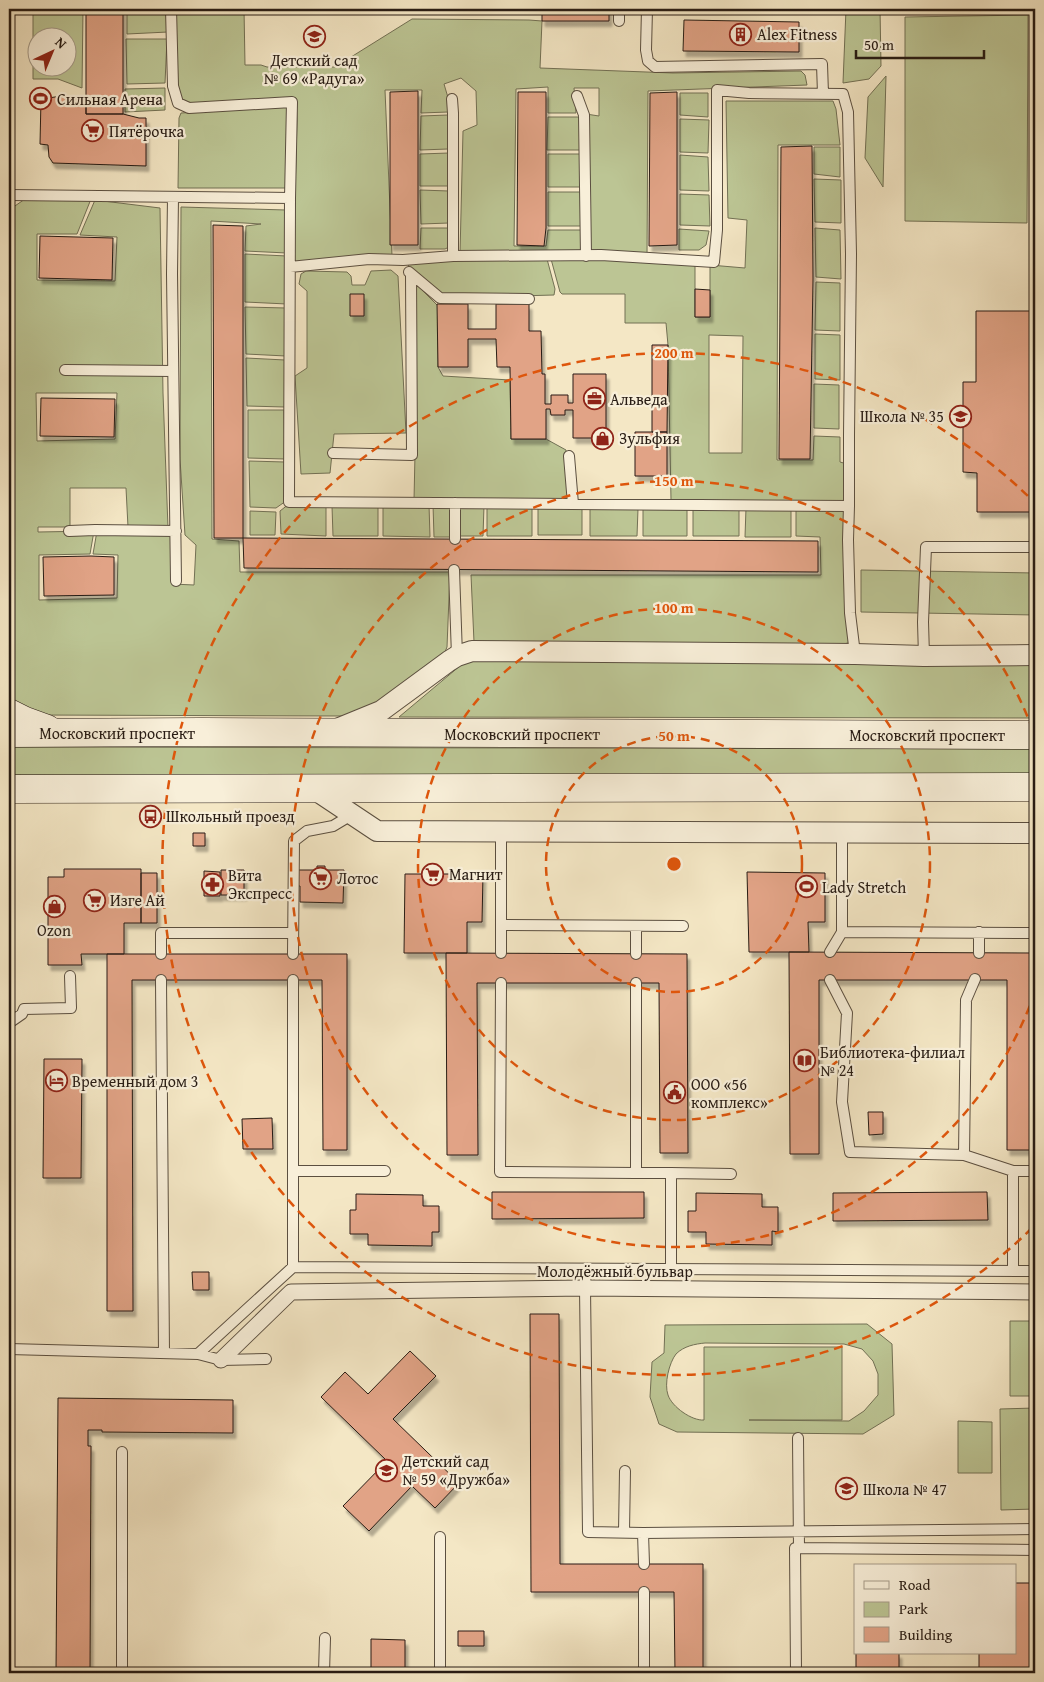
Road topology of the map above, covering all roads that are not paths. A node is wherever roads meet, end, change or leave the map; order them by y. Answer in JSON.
{"nodes":[{"id":1,"x":171,"y":9,"type":"edge"},
{"id":2,"x":618,"y":9,"type":"edge"},
{"id":3,"x":647,"y":9,"type":"edge"},
{"id":4,"x":619,"y":21,"type":"dead end"},
{"id":5,"x":823,"y":94,"type":"junction"},
{"id":6,"x":577,"y":96,"type":"dead end"},
{"id":7,"x":452,"y":100,"type":"dead end"},
{"id":8,"x":9,"y":195,"type":"edge"},
{"id":9,"x":173,"y":197,"type":"junction"},
{"id":10,"x":290,"y":198,"type":"junction"},
{"id":11,"x":452,"y":256,"type":"junction"},
{"id":12,"x":586,"y":256,"type":"junction"},
{"id":13,"x":403,"y":260,"type":"junction"},
{"id":14,"x":290,"y":267,"type":"junction"},
{"id":15,"x":411,"y":274,"type":"junction"},
{"id":16,"x":529,"y":299,"type":"dead end"},
{"id":17,"x":65,"y":370,"type":"dead end"},
{"id":18,"x":173,"y":371,"type":"junction"},
{"id":19,"x":334,"y":453,"type":"dead end"},
{"id":20,"x":569,"y":456,"type":"dead end"},
{"id":21,"x":455,"y":503,"type":"junction"},
{"id":22,"x":573,"y":504,"type":"junction"},
{"id":23,"x":850,"y":506,"type":"junction"},
{"id":24,"x":69,"y":531,"type":"dead end"},
{"id":25,"x":176,"y":531,"type":"junction"},
{"id":26,"x":454,"y":539,"type":"dead end"},
{"id":27,"x":1035,"y":547,"type":"edge"},
{"id":28,"x":454,"y":570,"type":"dead end"},
{"id":29,"x":176,"y":581,"type":"dead end"},
{"id":30,"x":854,"y":654,"type":"junction"},
{"id":31,"x":1035,"y":655,"type":"edge"},
{"id":32,"x":457,"y":656,"type":"junction"},
{"id":33,"x":924,"y":656,"type":"junction"},
{"id":34,"x":9,"y":713,"type":"edge"},
{"id":35,"x":9,"y":733,"type":"edge"},
{"id":36,"x":58,"y":733,"type":"junction"},
{"id":37,"x":325,"y":733,"type":"junction"},
{"id":38,"x":1035,"y":735,"type":"edge"},
{"id":39,"x":1035,"y":787,"type":"edge"},
{"id":40,"x":314,"y":788,"type":"junction"},
{"id":41,"x":9,"y":789,"type":"edge"},
{"id":42,"x":60,"y":789,"type":"junction"},
{"id":43,"x":9,"y":809,"type":"edge"},
{"id":44,"x":353,"y":814,"type":"junction"},
{"id":45,"x":501,"y":832,"type":"junction"},
{"id":46,"x":842,"y":832,"type":"junction"},
{"id":47,"x":1035,"y":833,"type":"edge"},
{"id":48,"x":501,"y":925,"type":"junction"},
{"id":49,"x":636,"y":926,"type":"junction"},
{"id":50,"x":683,"y":926,"type":"dead end"},
{"id":51,"x":842,"y":932,"type":"junction"},
{"id":52,"x":979,"y":932,"type":"junction"},
{"id":53,"x":293,"y":933,"type":"junction"},
{"id":54,"x":1034,"y":933,"type":"edge"},
{"id":55,"x":830,"y":952,"type":"dead end"},
{"id":56,"x":979,"y":952,"type":"dead end"},
{"id":57,"x":501,"y":953,"type":"dead end"},
{"id":58,"x":161,"y":954,"type":"dead end"},
{"id":59,"x":293,"y":954,"type":"dead end"},
{"id":60,"x":636,"y":954,"type":"dead end"},
{"id":61,"x":70,"y":976,"type":"dead end"},
{"id":62,"x":162,"y":980,"type":"dead end"},
{"id":63,"x":293,"y":980,"type":"dead end"},
{"id":64,"x":830,"y":980,"type":"dead end"},
{"id":65,"x":975,"y":980,"type":"dead end"},
{"id":66,"x":501,"y":982,"type":"dead end"},
{"id":67,"x":636,"y":983,"type":"dead end"},
{"id":68,"x":9,"y":1023,"type":"edge"},
{"id":69,"x":964,"y":1155,"type":"junction"},
{"id":70,"x":293,"y":1170,"type":"junction"},
{"id":71,"x":384,"y":1171,"type":"dead end"},
{"id":72,"x":1013,"y":1171,"type":"junction"},
{"id":73,"x":1035,"y":1171,"type":"edge"},
{"id":74,"x":636,"y":1173,"type":"junction"},
{"id":75,"x":672,"y":1173,"type":"junction"},
{"id":76,"x":731,"y":1174,"type":"dead end"},
{"id":77,"x":293,"y":1267,"type":"junction"},
{"id":78,"x":586,"y":1269,"type":"junction"},
{"id":79,"x":671,"y":1269,"type":"junction"},
{"id":80,"x":1012,"y":1270,"type":"junction"},
{"id":81,"x":1035,"y":1271,"type":"edge"},
{"id":82,"x":585,"y":1288,"type":"junction"},
{"id":83,"x":1035,"y":1292,"type":"edge"},
{"id":84,"x":9,"y":1349,"type":"edge"},
{"id":85,"x":164,"y":1353,"type":"junction"},
{"id":86,"x":198,"y":1354,"type":"junction"},
{"id":87,"x":266,"y":1359,"type":"dead end"},
{"id":88,"x":221,"y":1360,"type":"junction"},
{"id":89,"x":798,"y":1438,"type":"dead end"},
{"id":90,"x":122,"y":1452,"type":"dead end"},
{"id":91,"x":625,"y":1471,"type":"dead end"},
{"id":92,"x":1035,"y":1529,"type":"edge"},
{"id":93,"x":844,"y":1530,"type":"junction"},
{"id":94,"x":799,"y":1531,"type":"junction"},
{"id":95,"x":624,"y":1532,"type":"junction"},
{"id":96,"x":644,"y":1533,"type":"junction"},
{"id":97,"x":440,"y":1537,"type":"dead end"},
{"id":98,"x":799,"y":1548,"type":"junction"},
{"id":99,"x":844,"y":1549,"type":"junction"},
{"id":100,"x":1035,"y":1550,"type":"edge"},
{"id":101,"x":644,"y":1564,"type":"dead end"},
{"id":102,"x":644,"y":1592,"type":"dead end"},
{"id":103,"x":325,"y":1638,"type":"dead end"},
{"id":104,"x":122,"y":1673,"type":"edge"},
{"id":105,"x":324,"y":1673,"type":"edge"},
{"id":106,"x":440,"y":1673,"type":"edge"},
{"id":107,"x":644,"y":1673,"type":"edge"},
{"id":108,"x":796,"y":1673,"type":"edge"}],
"edges":[{"from":1,"to":10,"type":"lane"},
{"from":2,"to":4,"type":"lane"},
{"from":3,"to":5,"type":"lane"},
{"from":5,"to":12,"type":"lane"},
{"from":5,"to":23,"type":"lane"},
{"from":6,"to":12,"type":"lane"},
{"from":7,"to":11,"type":"lane"},
{"from":8,"to":9,"type":"lane"},
{"from":9,"to":10,"type":"lane"},
{"from":9,"to":18,"type":"lane"},
{"from":10,"to":14,"type":"lane"},
{"from":11,"to":12,"type":"lane"},
{"from":11,"to":13,"type":"lane"},
{"from":13,"to":14,"type":"lane"},
{"from":13,"to":15,"type":"lane"},
{"from":14,"to":21,"type":"lane"},
{"from":15,"to":16,"type":"lane"},
{"from":15,"to":19,"type":"lane"},
{"from":17,"to":18,"type":"lane"},
{"from":18,"to":25,"type":"lane"},
{"from":20,"to":22,"type":"lane"},
{"from":21,"to":22,"type":"lane"},
{"from":21,"to":26,"type":"lane"},
{"from":22,"to":23,"type":"lane"},
{"from":23,"to":30,"type":"lane"},
{"from":24,"to":25,"type":"lane"},
{"from":25,"to":29,"type":"lane"},
{"from":27,"to":33,"type":"lane"},
{"from":28,"to":32,"type":"lane"},
{"from":30,"to":32,"type":"street"},
{"from":30,"to":33,"type":"street"},
{"from":31,"to":33,"type":"street"},
{"from":32,"to":37,"type":"street"},
{"from":34,"to":36,"type":"main road"},
{"from":35,"to":36,"type":"main road","name":"Московский проспект"},
{"from":36,"to":37,"type":"main road","name":"Московский проспект"},
{"from":37,"to":38,"type":"main road","name":"Московский проспект"},
{"from":39,"to":40,"type":"main road"},
{"from":40,"to":42,"type":"main road"},
{"from":40,"to":44,"type":"street"},
{"from":41,"to":42,"type":"main road"},
{"from":42,"to":43,"type":"main road"},
{"from":44,"to":45,"type":"street"},
{"from":44,"to":53,"type":"lane"},
{"from":45,"to":46,"type":"street"},
{"from":45,"to":48,"type":"lane"},
{"from":46,"to":47,"type":"street"},
{"from":46,"to":51,"type":"lane"},
{"from":48,"to":49,"type":"lane"},
{"from":48,"to":57,"type":"lane"},
{"from":49,"to":50,"type":"lane"},
{"from":49,"to":60,"type":"lane"},
{"from":51,"to":52,"type":"lane"},
{"from":51,"to":55,"type":"lane"},
{"from":52,"to":54,"type":"lane"},
{"from":52,"to":56,"type":"lane"},
{"from":53,"to":58,"type":"lane"},
{"from":53,"to":59,"type":"lane"},
{"from":61,"to":68,"type":"lane"},
{"from":62,"to":85,"type":"lane"},
{"from":63,"to":70,"type":"lane"},
{"from":64,"to":69,"type":"lane"},
{"from":65,"to":69,"type":"lane"},
{"from":66,"to":74,"type":"lane"},
{"from":67,"to":74,"type":"lane"},
{"from":69,"to":72,"type":"lane"},
{"from":70,"to":71,"type":"lane"},
{"from":70,"to":77,"type":"lane"},
{"from":72,"to":73,"type":"lane"},
{"from":72,"to":80,"type":"lane"},
{"from":74,"to":75,"type":"lane"},
{"from":75,"to":76,"type":"lane"},
{"from":75,"to":79,"type":"lane"},
{"from":77,"to":78,"type":"lane"},
{"from":77,"to":86,"type":"lane"},
{"from":78,"to":79,"type":"lane"},
{"from":78,"to":82,"type":"lane"},
{"from":79,"to":80,"type":"lane"},
{"from":80,"to":81,"type":"lane"},
{"from":82,"to":83,"type":"street","name":"Молодёжный бульвар"},
{"from":82,"to":88,"type":"street","name":"Молодёжный бульвар"},
{"from":82,"to":95,"type":"lane"},
{"from":84,"to":85,"type":"lane"},
{"from":85,"to":86,"type":"lane"},
{"from":86,"to":88,"type":"lane"},
{"from":87,"to":88,"type":"lane"},
{"from":89,"to":94,"type":"lane"},
{"from":90,"to":104,"type":"lane"},
{"from":91,"to":95,"type":"lane"},
{"from":92,"to":93,"type":"lane"},
{"from":93,"to":94,"type":"lane"},
{"from":93,"to":99,"type":"lane"},
{"from":94,"to":96,"type":"lane"},
{"from":94,"to":98,"type":"lane"},
{"from":95,"to":96,"type":"lane"},
{"from":96,"to":101,"type":"lane"},
{"from":97,"to":106,"type":"lane"},
{"from":98,"to":99,"type":"lane"},
{"from":98,"to":108,"type":"lane"},
{"from":99,"to":100,"type":"lane"},
{"from":102,"to":107,"type":"lane"},
{"from":103,"to":105,"type":"lane"}]}
